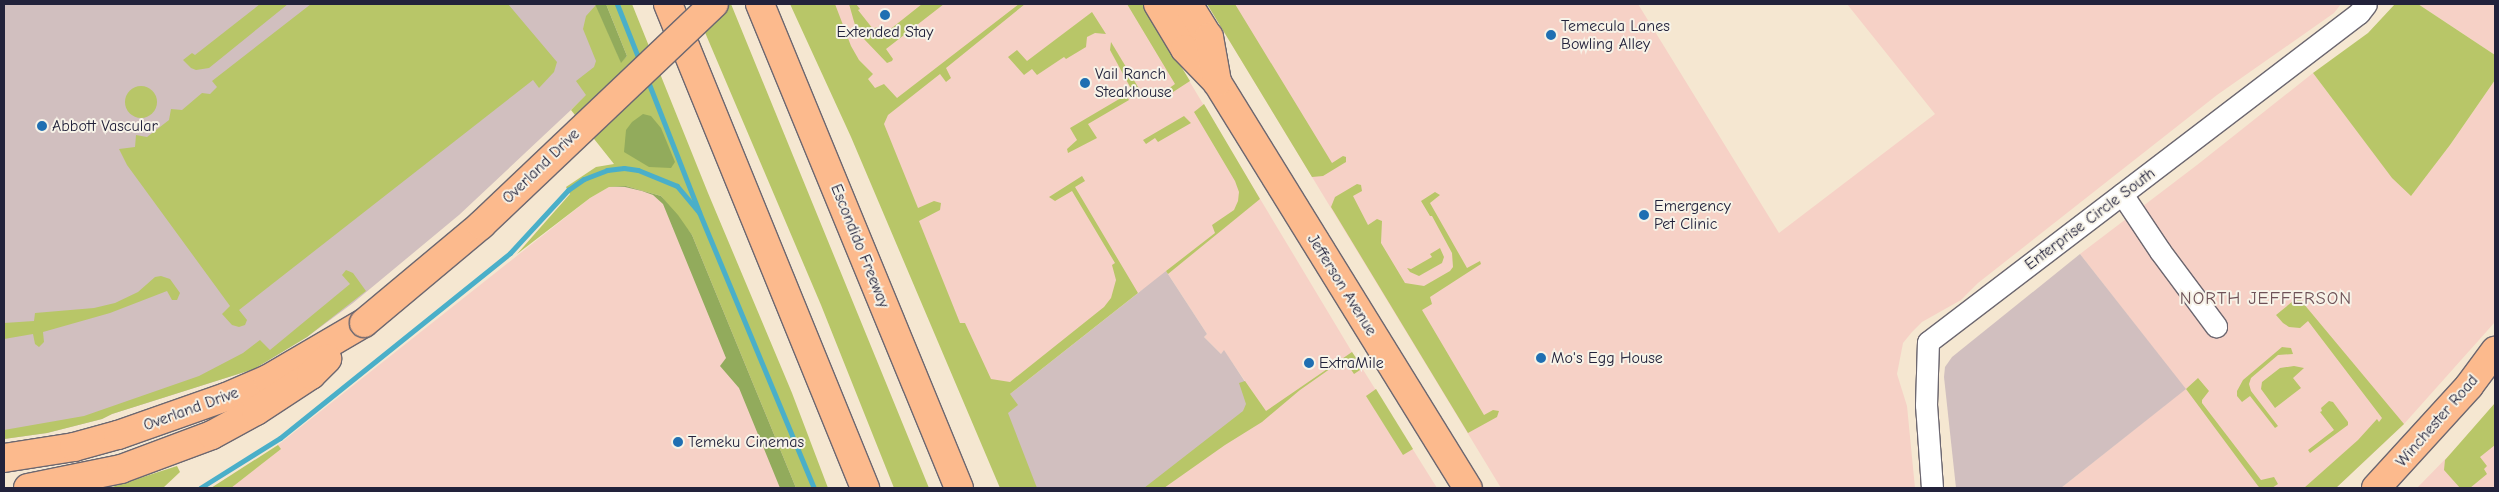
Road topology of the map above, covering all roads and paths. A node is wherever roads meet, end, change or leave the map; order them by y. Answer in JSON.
{"nodes":[{"id":1,"x":668,"y":4,"type":"edge"},
{"id":2,"x":714,"y":4,"type":"edge"},
{"id":3,"x":760,"y":4,"type":"edge"},
{"id":4,"x":1158,"y":4,"type":"edge"},
{"id":5,"x":1188,"y":4,"type":"edge"},
{"id":6,"x":2366,"y":4,"type":"edge"},
{"id":7,"x":1217,"y":82,"type":"junction"},
{"id":8,"x":2122,"y":194,"type":"junction"},
{"id":9,"x":364,"y":323,"type":"junction"},
{"id":10,"x":2216,"y":326,"type":"dead end"},
{"id":11,"x":2495,"y":351,"type":"edge"},
{"id":12,"x":945,"y":454,"type":"junction"},
{"id":13,"x":4,"y":458,"type":"edge"},
{"id":14,"x":28,"y":488,"type":"edge"},
{"id":15,"x":865,"y":488,"type":"edge"},
{"id":16,"x":960,"y":488,"type":"edge"},
{"id":17,"x":966,"y":488,"type":"edge"},
{"id":18,"x":1468,"y":488,"type":"edge"},
{"id":19,"x":1932,"y":488,"type":"edge"},
{"id":20,"x":2376,"y":488,"type":"edge"}],
"edges":[{"from":1,"to":15,"type":"main road"},
{"from":2,"to":9,"type":"main road","name":"Overland Drive","bridge":true},
{"from":3,"to":12,"type":"main road","name":"Escondido Freeway"},
{"from":4,"to":7,"type":"main road","name":"Jefferson Avenue"},
{"from":5,"to":7,"type":"main road","name":"Jefferson Avenue"},
{"from":6,"to":8,"type":"street","name":"Enterprise Circle South"},
{"from":7,"to":18,"type":"main road","name":"Jefferson Avenue"},
{"from":8,"to":10,"type":"street"},
{"from":8,"to":19,"type":"street","name":"Enterprise Circle South"},
{"from":9,"to":13,"type":"main road","name":"Overland Drive"},
{"from":9,"to":14,"type":"main road","name":"Overland Drive"},
{"from":11,"to":20,"type":"main road","name":"Winchester Road"},
{"from":12,"to":16,"type":"main road","name":"Escondido Freeway"},
{"from":12,"to":17,"type":"main road"}]}
